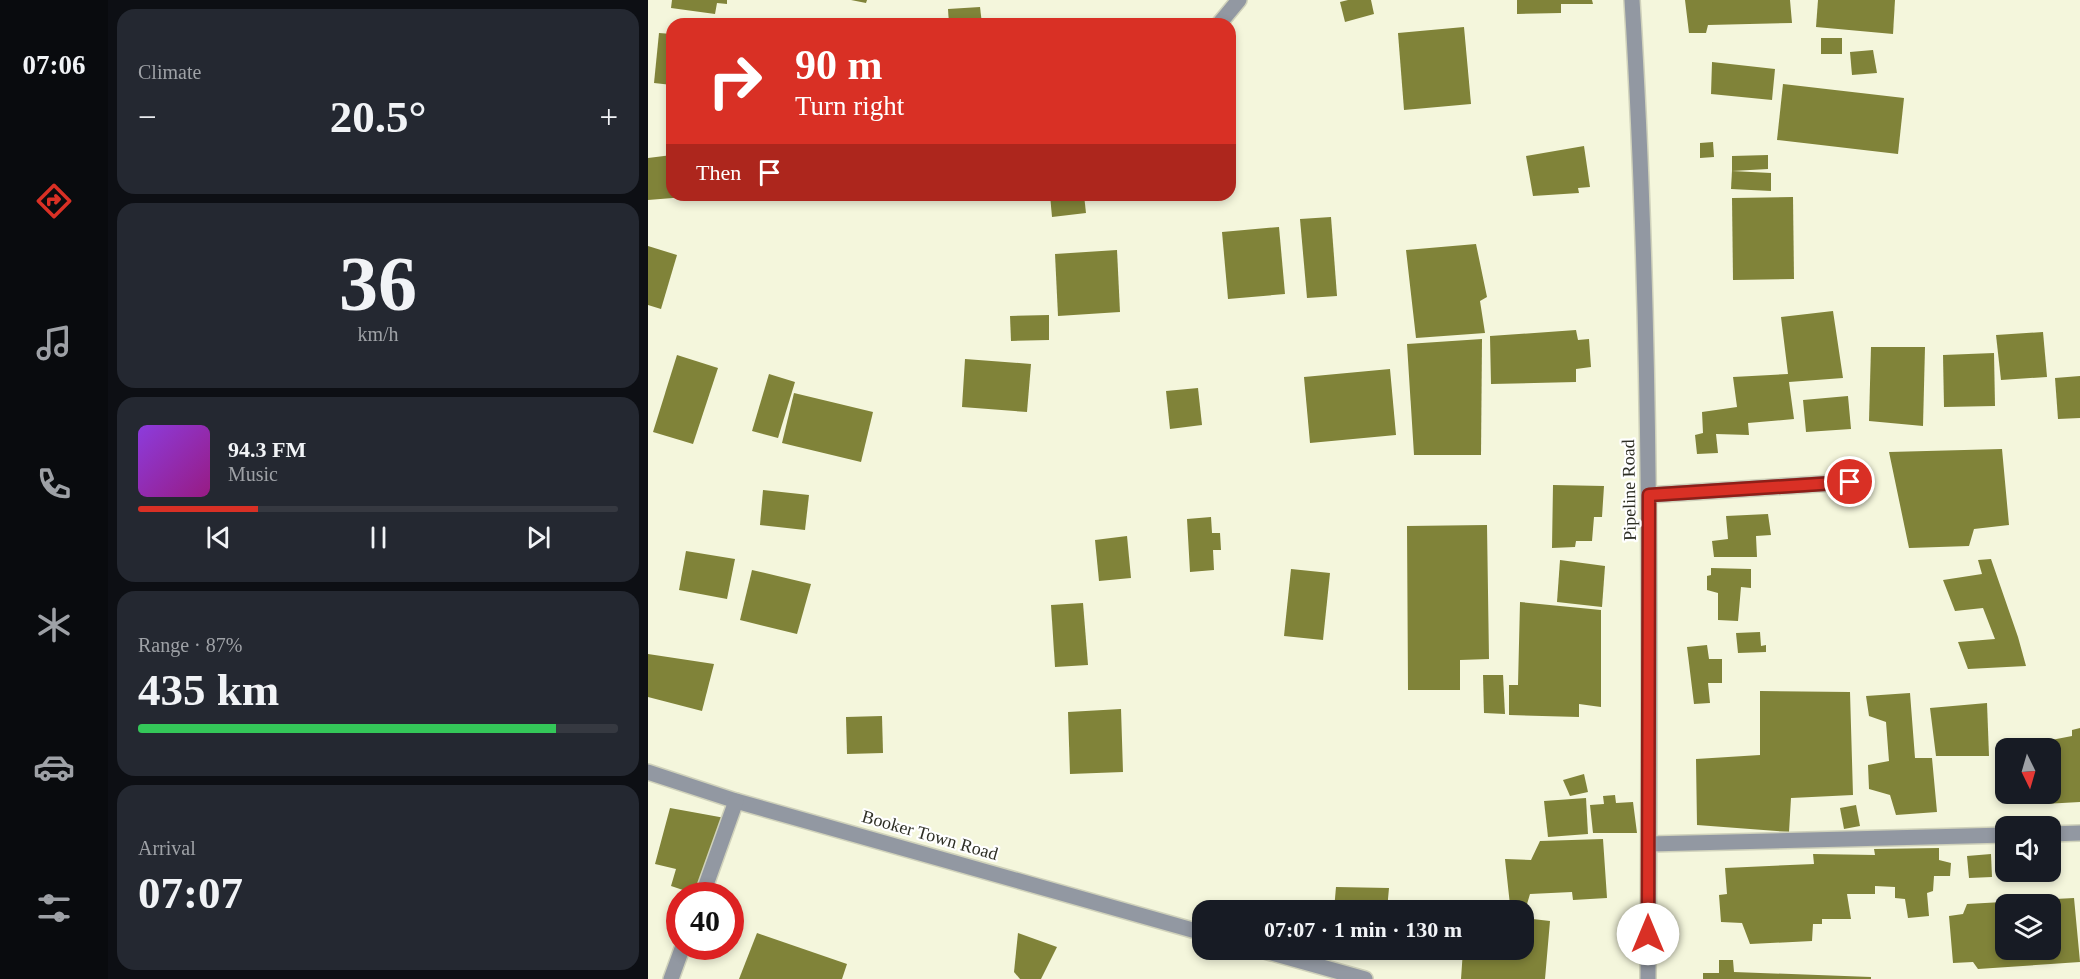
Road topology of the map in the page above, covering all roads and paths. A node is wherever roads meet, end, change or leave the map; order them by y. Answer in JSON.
{"nodes":[{"id":1,"x":1239,"y":0,"type":"edge"},
{"id":2,"x":1632,"y":0,"type":"edge"},
{"id":3,"x":1224,"y":18,"type":"edge"},
{"id":4,"x":1850,"y":482,"type":"dead end"},
{"id":5,"x":1649,"y":495,"type":"junction"},
{"id":6,"x":648,"y":772,"type":"edge"},
{"id":7,"x":736,"y":801,"type":"junction"},
{"id":8,"x":2080,"y":833,"type":"edge"},
{"id":9,"x":2061,"y":834,"type":"edge"},
{"id":10,"x":1995,"y":835,"type":"edge"},
{"id":11,"x":1649,"y":844,"type":"junction"},
{"id":12,"x":707,"y":882,"type":"edge"},
{"id":13,"x":1192,"y":930,"type":"edge"},
{"id":14,"x":678,"y":960,"type":"edge"},
{"id":15,"x":1297,"y":960,"type":"edge"},
{"id":16,"x":672,"y":979,"type":"edge"},
{"id":17,"x":1365,"y":979,"type":"edge"},
{"id":18,"x":1648,"y":979,"type":"edge"}],
"edges":[{"from":1,"to":3,"type":"street"},
{"from":2,"to":5,"type":"street","name":"Pipeline Road"},
{"from":4,"to":5,"type":"street"},
{"from":5,"to":11,"type":"street","name":"Pipeline Road"},
{"from":6,"to":7,"type":"street","name":"Booker Town Road"},
{"from":7,"to":12,"type":"street"},
{"from":7,"to":13,"type":"street","name":"Booker Town Road"},
{"from":8,"to":9,"type":"street"},
{"from":10,"to":11,"type":"street"},
{"from":11,"to":18,"type":"street","name":"Pipeline Road"},
{"from":14,"to":16,"type":"street"},
{"from":15,"to":17,"type":"street"}]}
